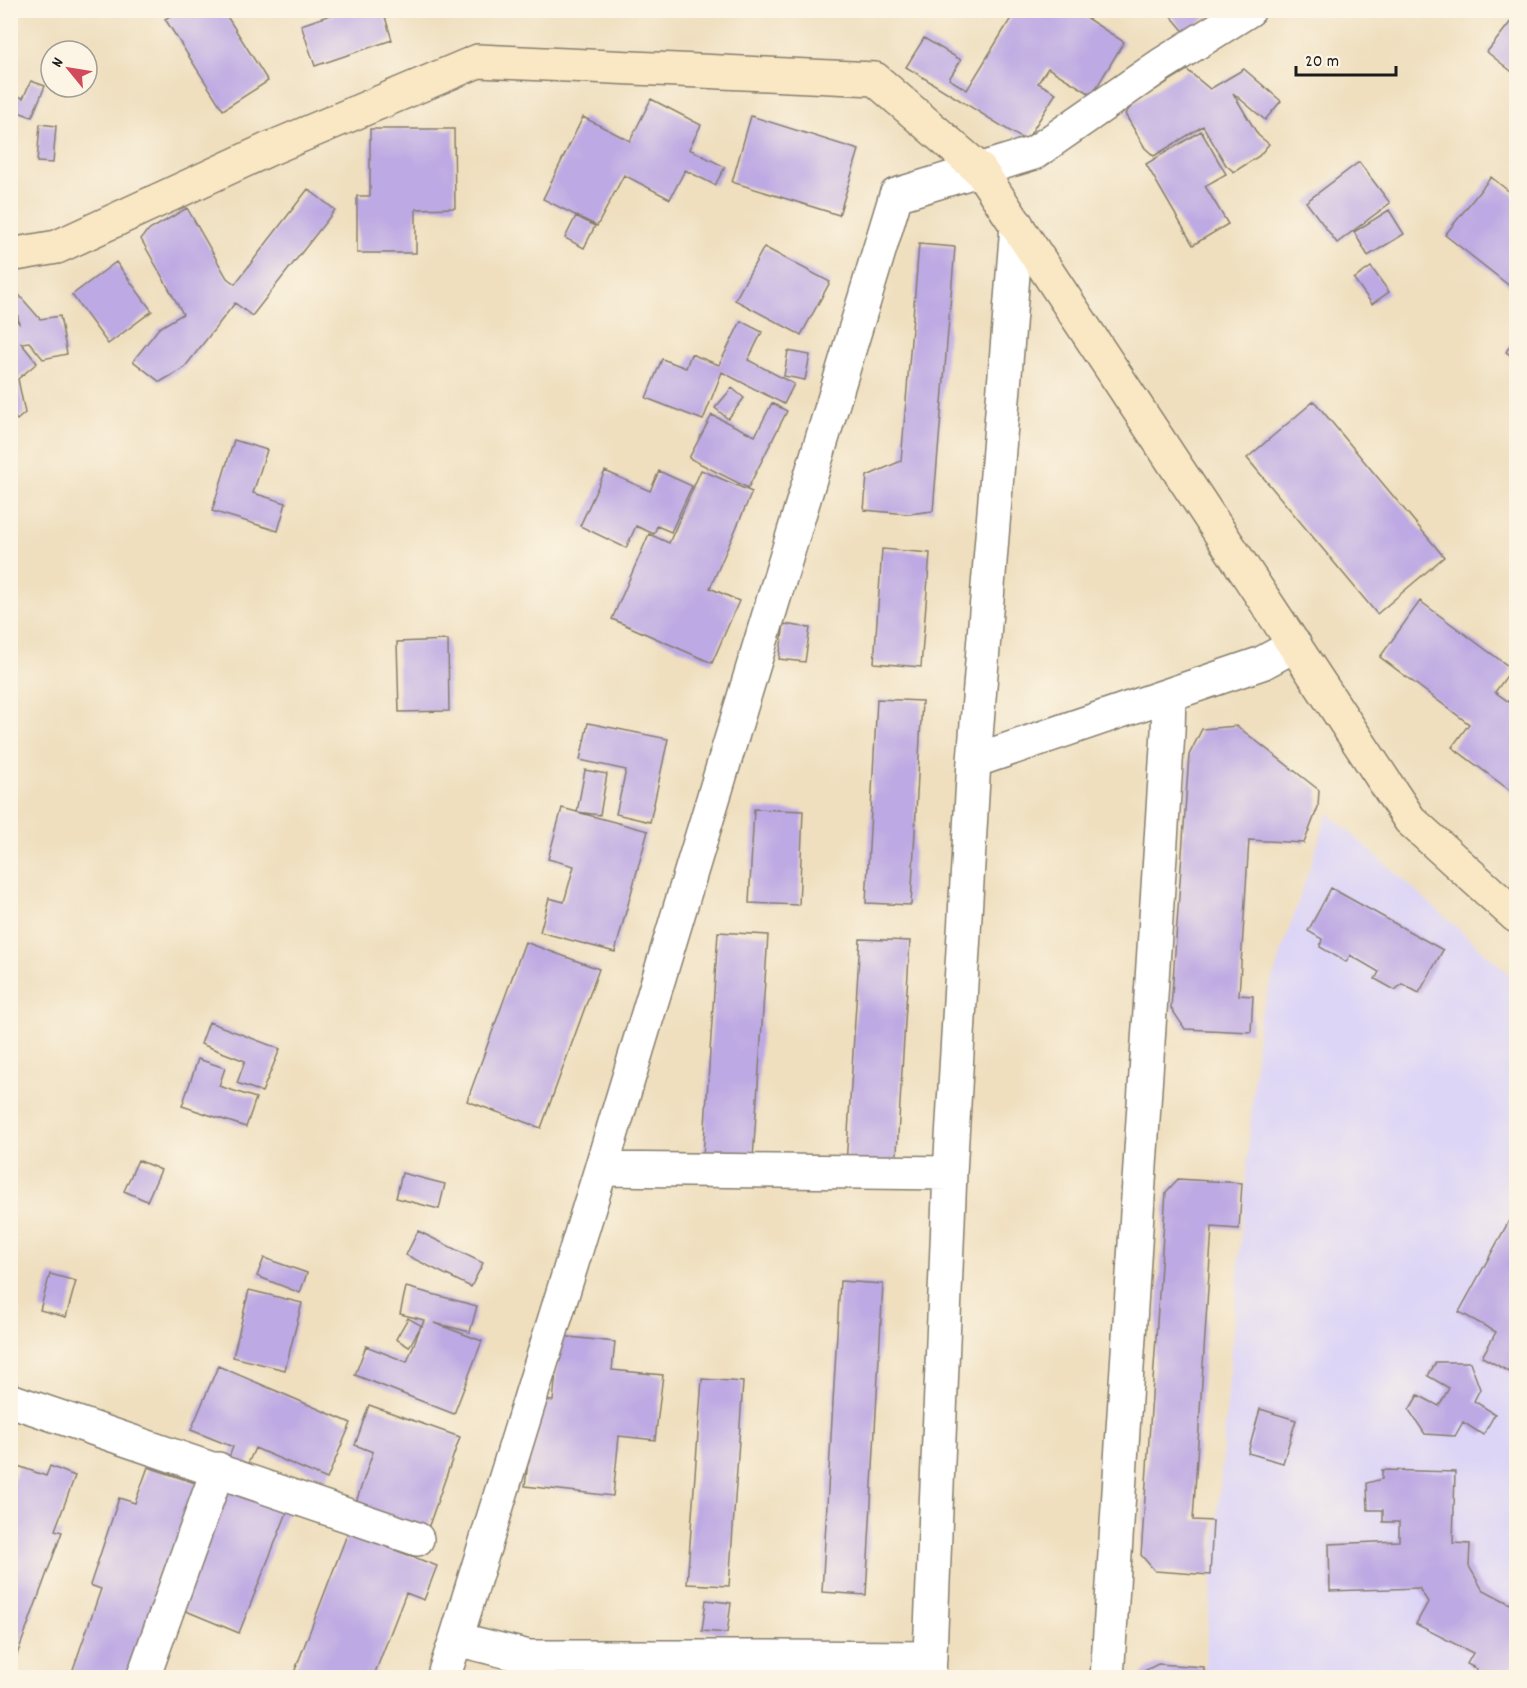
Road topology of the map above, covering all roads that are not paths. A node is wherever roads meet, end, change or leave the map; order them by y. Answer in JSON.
{"nodes":[{"id":1,"x":1249,"y":10,"type":"edge"},
{"id":2,"x":980,"y":170,"type":"junction"},
{"id":3,"x":1017,"y":225,"type":"junction"},
{"id":4,"x":10,"y":255,"type":"edge"},
{"id":5,"x":1295,"y":645,"type":"junction"},
{"id":6,"x":1169,"y":695,"type":"junction"},
{"id":7,"x":974,"y":761,"type":"junction"},
{"id":8,"x":1516,"y":916,"type":"edge"},
{"id":9,"x":601,"y":1169,"type":"junction"},
{"id":10,"x":950,"y":1173,"type":"junction"},
{"id":11,"x":10,"y":1400,"type":"edge"},
{"id":12,"x":218,"y":1469,"type":"junction"},
{"id":13,"x":417,"y":1539,"type":"dead end"},
{"id":14,"x":456,"y":1639,"type":"junction"},
{"id":15,"x":526,"y":1667,"type":"edge"},
{"id":16,"x":640,"y":1667,"type":"edge"},
{"id":17,"x":769,"y":1667,"type":"edge"},
{"id":18,"x":930,"y":1668,"type":"edge"},
{"id":19,"x":143,"y":1677,"type":"edge"},
{"id":20,"x":443,"y":1677,"type":"edge"},
{"id":21,"x":1107,"y":1677,"type":"edge"}],
"edges":[{"from":1,"to":2,"type":"street"},
{"from":2,"to":3,"type":"main road"},
{"from":2,"to":4,"type":"main road"},
{"from":2,"to":9,"type":"street"},
{"from":3,"to":5,"type":"main road"},
{"from":3,"to":7,"type":"street"},
{"from":5,"to":6,"type":"street"},
{"from":5,"to":8,"type":"main road"},
{"from":6,"to":7,"type":"street"},
{"from":6,"to":21,"type":"street"},
{"from":7,"to":10,"type":"street"},
{"from":9,"to":10,"type":"street"},
{"from":9,"to":14,"type":"street"},
{"from":10,"to":18,"type":"street"},
{"from":11,"to":12,"type":"street"},
{"from":12,"to":13,"type":"street"},
{"from":12,"to":19,"type":"street"},
{"from":14,"to":15,"type":"street"},
{"from":14,"to":20,"type":"street"},
{"from":15,"to":16,"type":"street"},
{"from":16,"to":17,"type":"street"},
{"from":17,"to":18,"type":"street"}]}
